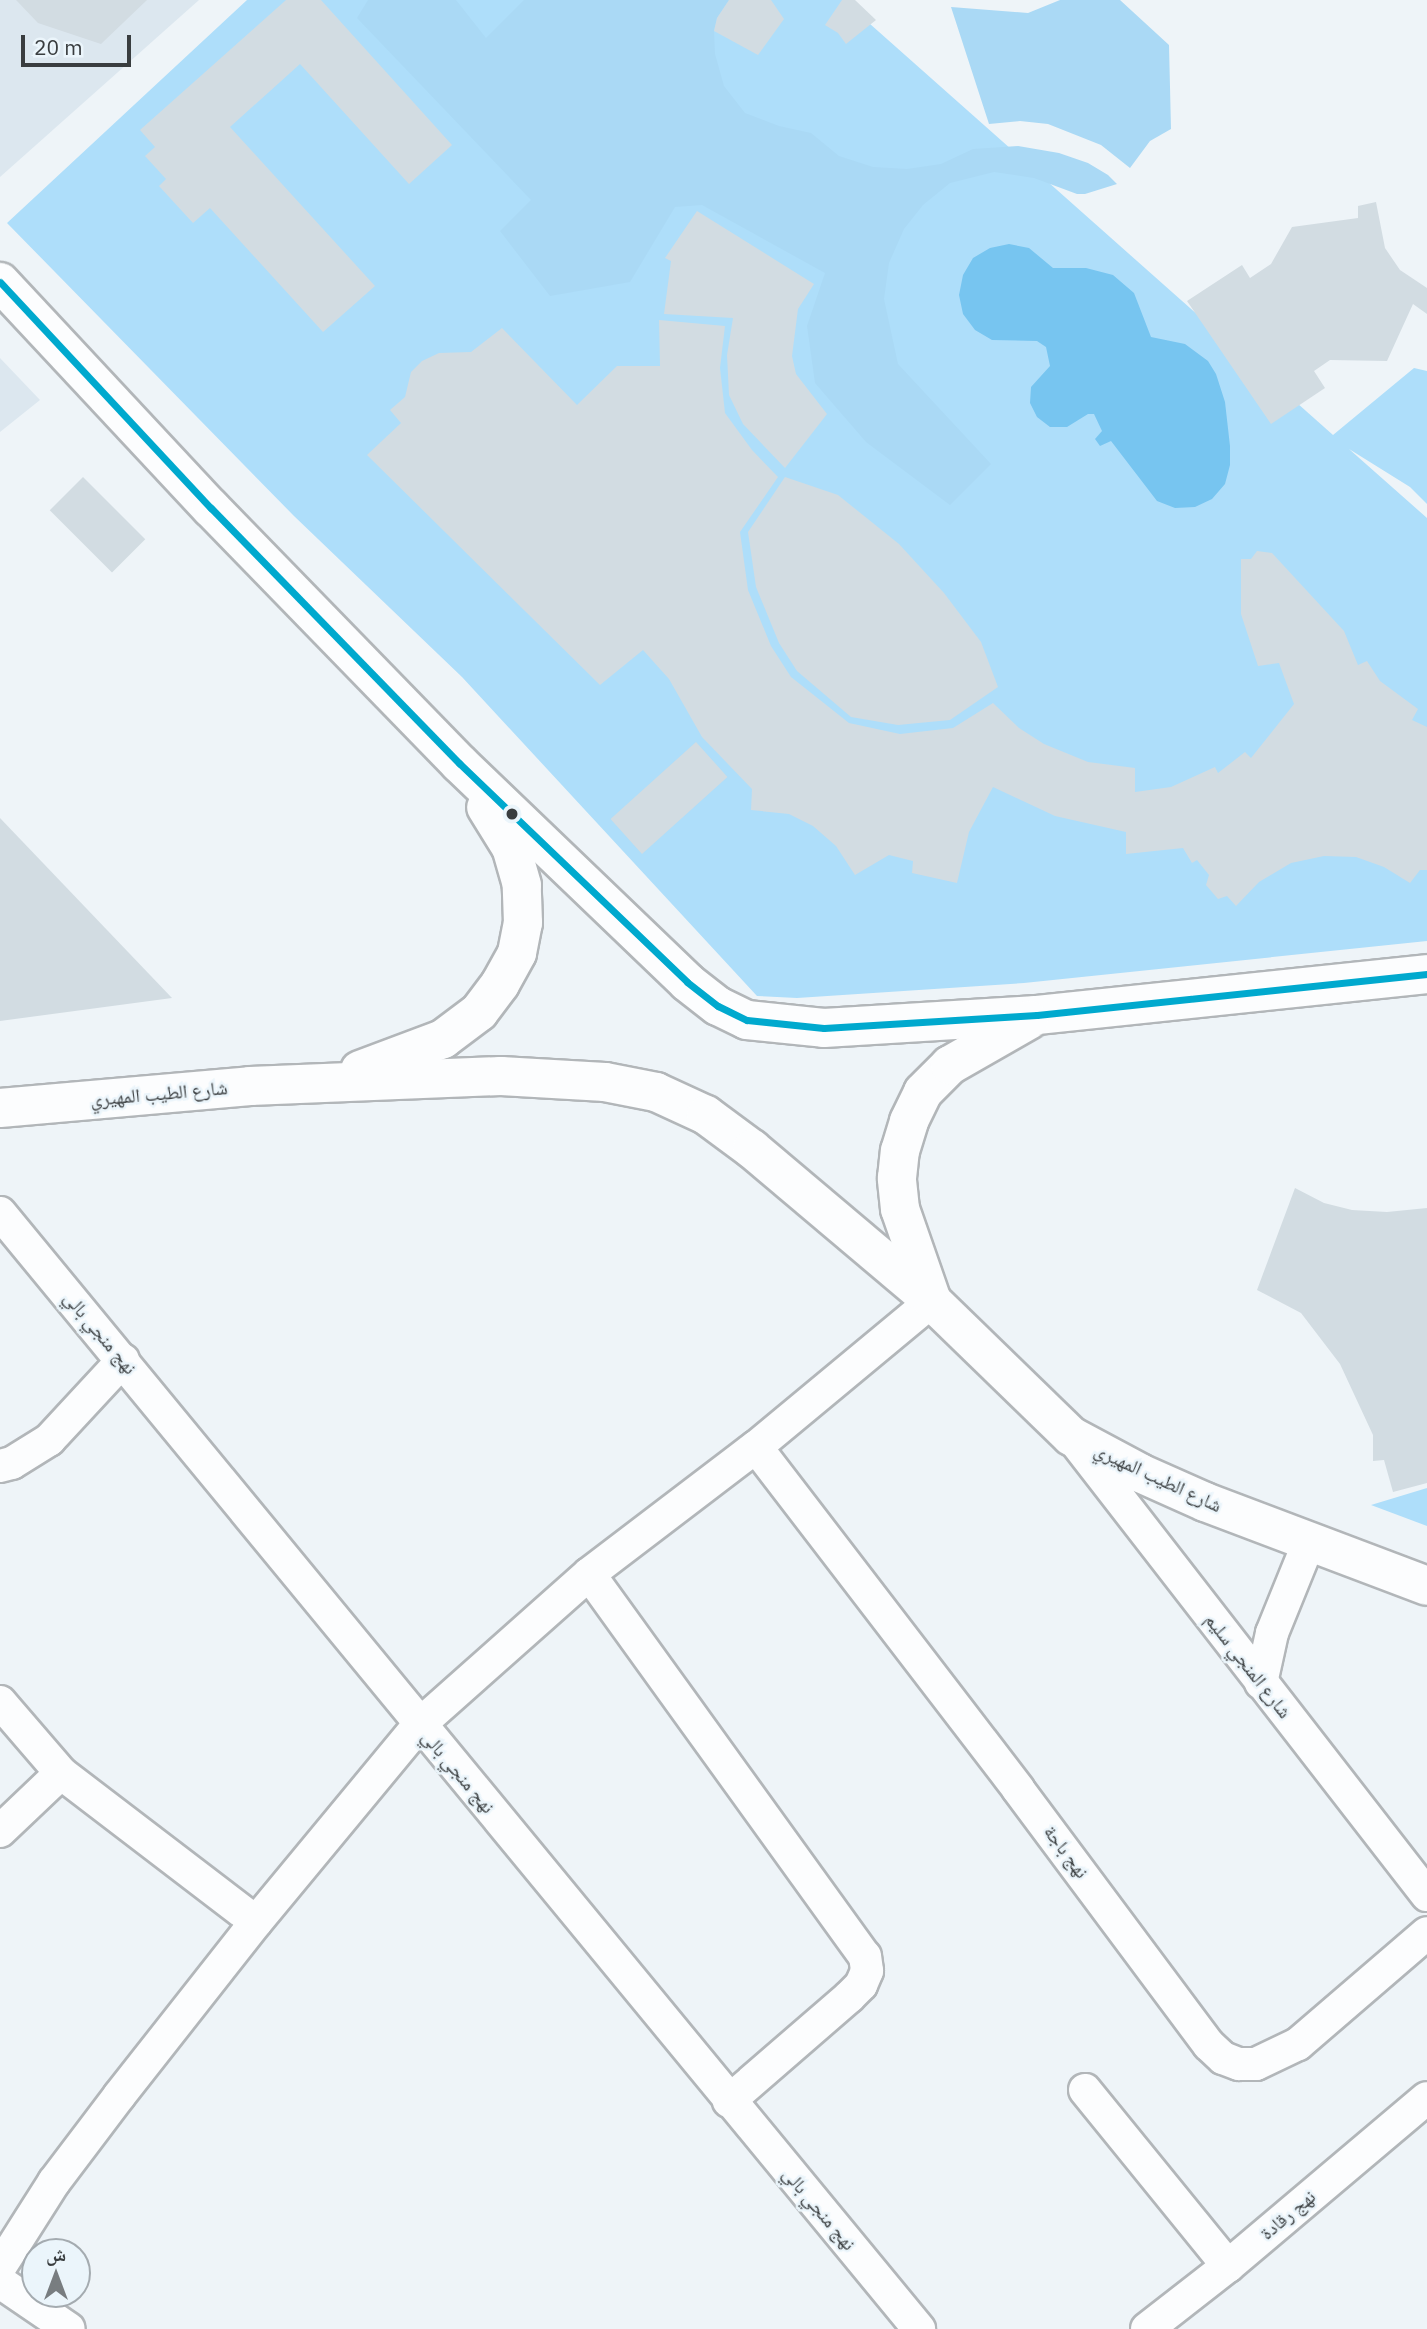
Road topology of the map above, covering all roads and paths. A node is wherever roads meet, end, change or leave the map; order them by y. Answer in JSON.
{"nodes":[{"id":1,"x":0,"y":282,"type":"edge"},
{"id":2,"x":459,"y":764,"type":"junction"},
{"id":3,"x":1427,"y":974,"type":"edge"},
{"id":4,"x":1037,"y":1015,"type":"junction"},
{"id":5,"x":317,"y":1082,"type":"junction"},
{"id":6,"x":0,"y":1108,"type":"edge"},
{"id":7,"x":0,"y":1213,"type":"edge"},
{"id":8,"x":932,"y":1301,"type":"junction"},
{"id":9,"x":123,"y":1360,"type":"junction"},
{"id":10,"x":1071,"y":1436,"type":"junction"},
{"id":11,"x":756,"y":1447,"type":"junction"},
{"id":12,"x":0,"y":1466,"type":"edge"},
{"id":13,"x":1309,"y":1542,"type":"junction"},
{"id":14,"x":589,"y":1574,"type":"junction"},
{"id":15,"x":1427,"y":1586,"type":"edge"},
{"id":16,"x":1261,"y":1684,"type":"junction"},
{"id":17,"x":0,"y":1702,"type":"edge"},
{"id":18,"x":419,"y":1725,"type":"junction"},
{"id":19,"x":61,"y":1773,"type":"junction"},
{"id":20,"x":0,"y":1831,"type":"edge"},
{"id":21,"x":1427,"y":1895,"type":"edge"},
{"id":22,"x":257,"y":1922,"type":"junction"},
{"id":23,"x":1427,"y":1933,"type":"edge"},
{"id":24,"x":1085,"y":2090,"type":"dead end"},
{"id":25,"x":1427,"y":2098,"type":"edge"},
{"id":26,"x":729,"y":2101,"type":"junction"},
{"id":27,"x":1228,"y":2266,"type":"junction"},
{"id":28,"x":0,"y":2267,"type":"edge"},
{"id":29,"x":0,"y":2282,"type":"edge"},
{"id":30,"x":69,"y":2329,"type":"edge"},
{"id":31,"x":919,"y":2329,"type":"edge"},
{"id":32,"x":1147,"y":2329,"type":"edge"}],
"edges":[{"from":1,"to":2,"type":"main road"},
{"from":2,"to":4,"type":"main road"},
{"from":2,"to":5,"type":"main road"},
{"from":3,"to":4,"type":"main road"},
{"from":4,"to":8,"type":"main road"},
{"from":5,"to":6,"type":"main road","name":"شارع الطيب المهيري"},
{"from":5,"to":8,"type":"main road","name":"شارع الطيب المهيري"},
{"from":7,"to":9,"type":"street","name":"نهج منجي بالي"},
{"from":8,"to":10,"type":"main road","name":"شارع الطيب المهيري"},
{"from":8,"to":11,"type":"street"},
{"from":9,"to":12,"type":"street"},
{"from":9,"to":18,"type":"street","name":"نهج منجي بالي"},
{"from":10,"to":13,"type":"main road","name":"شارع الطيب المهيري"},
{"from":10,"to":16,"type":"street","name":"شارع المنجي سليم"},
{"from":11,"to":14,"type":"street"},
{"from":11,"to":23,"type":"street","name":"نهج باجة"},
{"from":13,"to":15,"type":"main road","name":"شارع الطيب المهيري"},
{"from":13,"to":16,"type":"street"},
{"from":14,"to":18,"type":"street"},
{"from":14,"to":26,"type":"street"},
{"from":16,"to":21,"type":"street","name":"شارع المنجي سليم"},
{"from":17,"to":19,"type":"street"},
{"from":18,"to":22,"type":"street"},
{"from":18,"to":26,"type":"street","name":"نهج منجي بالي"},
{"from":19,"to":20,"type":"street"},
{"from":19,"to":22,"type":"street"},
{"from":22,"to":28,"type":"street"},
{"from":24,"to":27,"type":"street"},
{"from":25,"to":27,"type":"street","name":"نهج رقادة"},
{"from":26,"to":31,"type":"street","name":"نهج منجي بالي"},
{"from":27,"to":32,"type":"street","name":"نهج رقادة"},
{"from":29,"to":30,"type":"street"}]}
